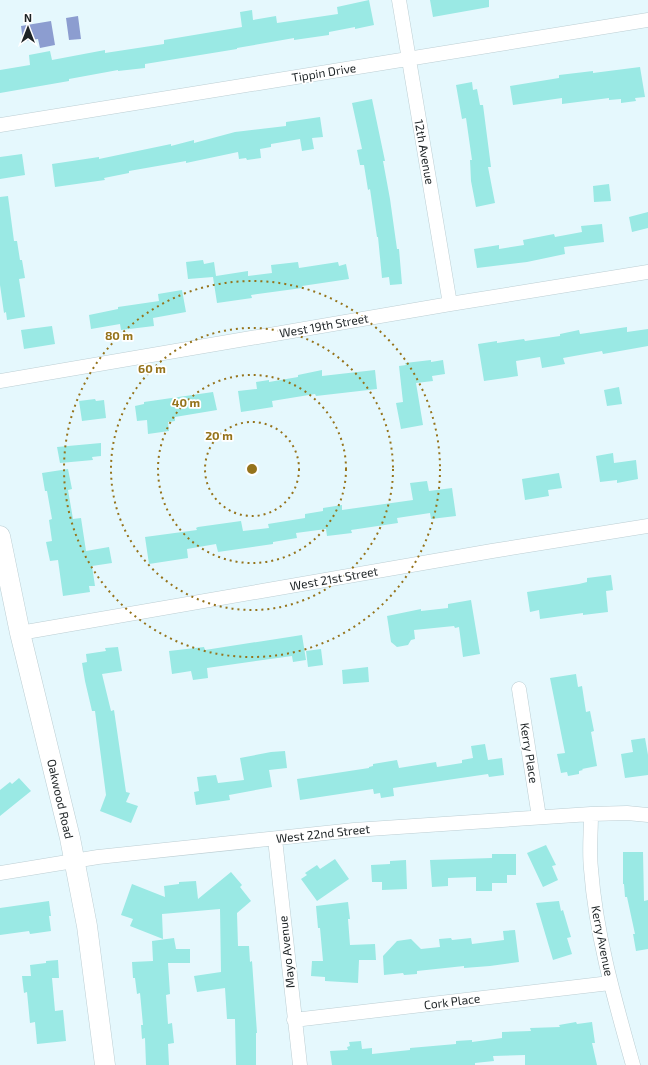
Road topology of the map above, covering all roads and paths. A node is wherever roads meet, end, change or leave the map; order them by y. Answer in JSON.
{"nodes":[{"id":1,"x":399,"y":0,"type":"edge"},
{"id":2,"x":648,"y":20,"type":"edge"},
{"id":3,"x":408,"y":60,"type":"junction"},
{"id":4,"x":0,"y":125,"type":"edge"},
{"id":5,"x":648,"y":272,"type":"edge"},
{"id":6,"x":450,"y":304,"type":"junction"},
{"id":7,"x":0,"y":381,"type":"edge"},
{"id":8,"x":648,"y":526,"type":"edge"},
{"id":9,"x":0,"y":536,"type":"edge"},
{"id":10,"x":20,"y":633,"type":"junction"},
{"id":11,"x":519,"y":689,"type":"dead end"},
{"id":12,"x":591,"y":814,"type":"junction"},
{"id":13,"x":648,"y":815,"type":"edge"},
{"id":14,"x":539,"y":817,"type":"junction"},
{"id":15,"x":275,"y":839,"type":"junction"},
{"id":16,"x":74,"y":860,"type":"junction"},
{"id":17,"x":0,"y":873,"type":"edge"},
{"id":18,"x":610,"y":983,"type":"junction"},
{"id":19,"x":294,"y":1020,"type":"junction"},
{"id":20,"x":104,"y":1065,"type":"edge"},
{"id":21,"x":300,"y":1065,"type":"edge"},
{"id":22,"x":633,"y":1065,"type":"edge"}],
"edges":[{"from":1,"to":3,"type":"street","name":"12th Avenue"},
{"from":2,"to":3,"type":"street","name":"Tippin Drive"},
{"from":3,"to":4,"type":"street","name":"Tippin Drive"},
{"from":3,"to":6,"type":"street","name":"12th Avenue"},
{"from":5,"to":6,"type":"street","name":"West 19th Street"},
{"from":6,"to":7,"type":"street","name":"West 19th Street"},
{"from":8,"to":10,"type":"street","name":"West 21st Street"},
{"from":9,"to":10,"type":"main road","name":"Oakwood Road"},
{"from":10,"to":16,"type":"main road","name":"Oakwood Road"},
{"from":11,"to":14,"type":"street","name":"Kerry Place"},
{"from":12,"to":13,"type":"street","name":"West 22nd Street"},
{"from":12,"to":14,"type":"street","name":"West 22nd Street"},
{"from":12,"to":18,"type":"street","name":"Kerry Avenue"},
{"from":14,"to":15,"type":"street","name":"West 22nd Street"},
{"from":15,"to":16,"type":"street","name":"West 22nd Street"},
{"from":15,"to":19,"type":"street","name":"Mayo Avenue"},
{"from":16,"to":17,"type":"street","name":"West 22nd Street"},
{"from":16,"to":20,"type":"main road","name":"Oakwood Road"},
{"from":18,"to":19,"type":"street","name":"Cork Place"},
{"from":18,"to":22,"type":"street","name":"Kerry Avenue"},
{"from":19,"to":21,"type":"street","name":"Mayo Avenue"}]}
